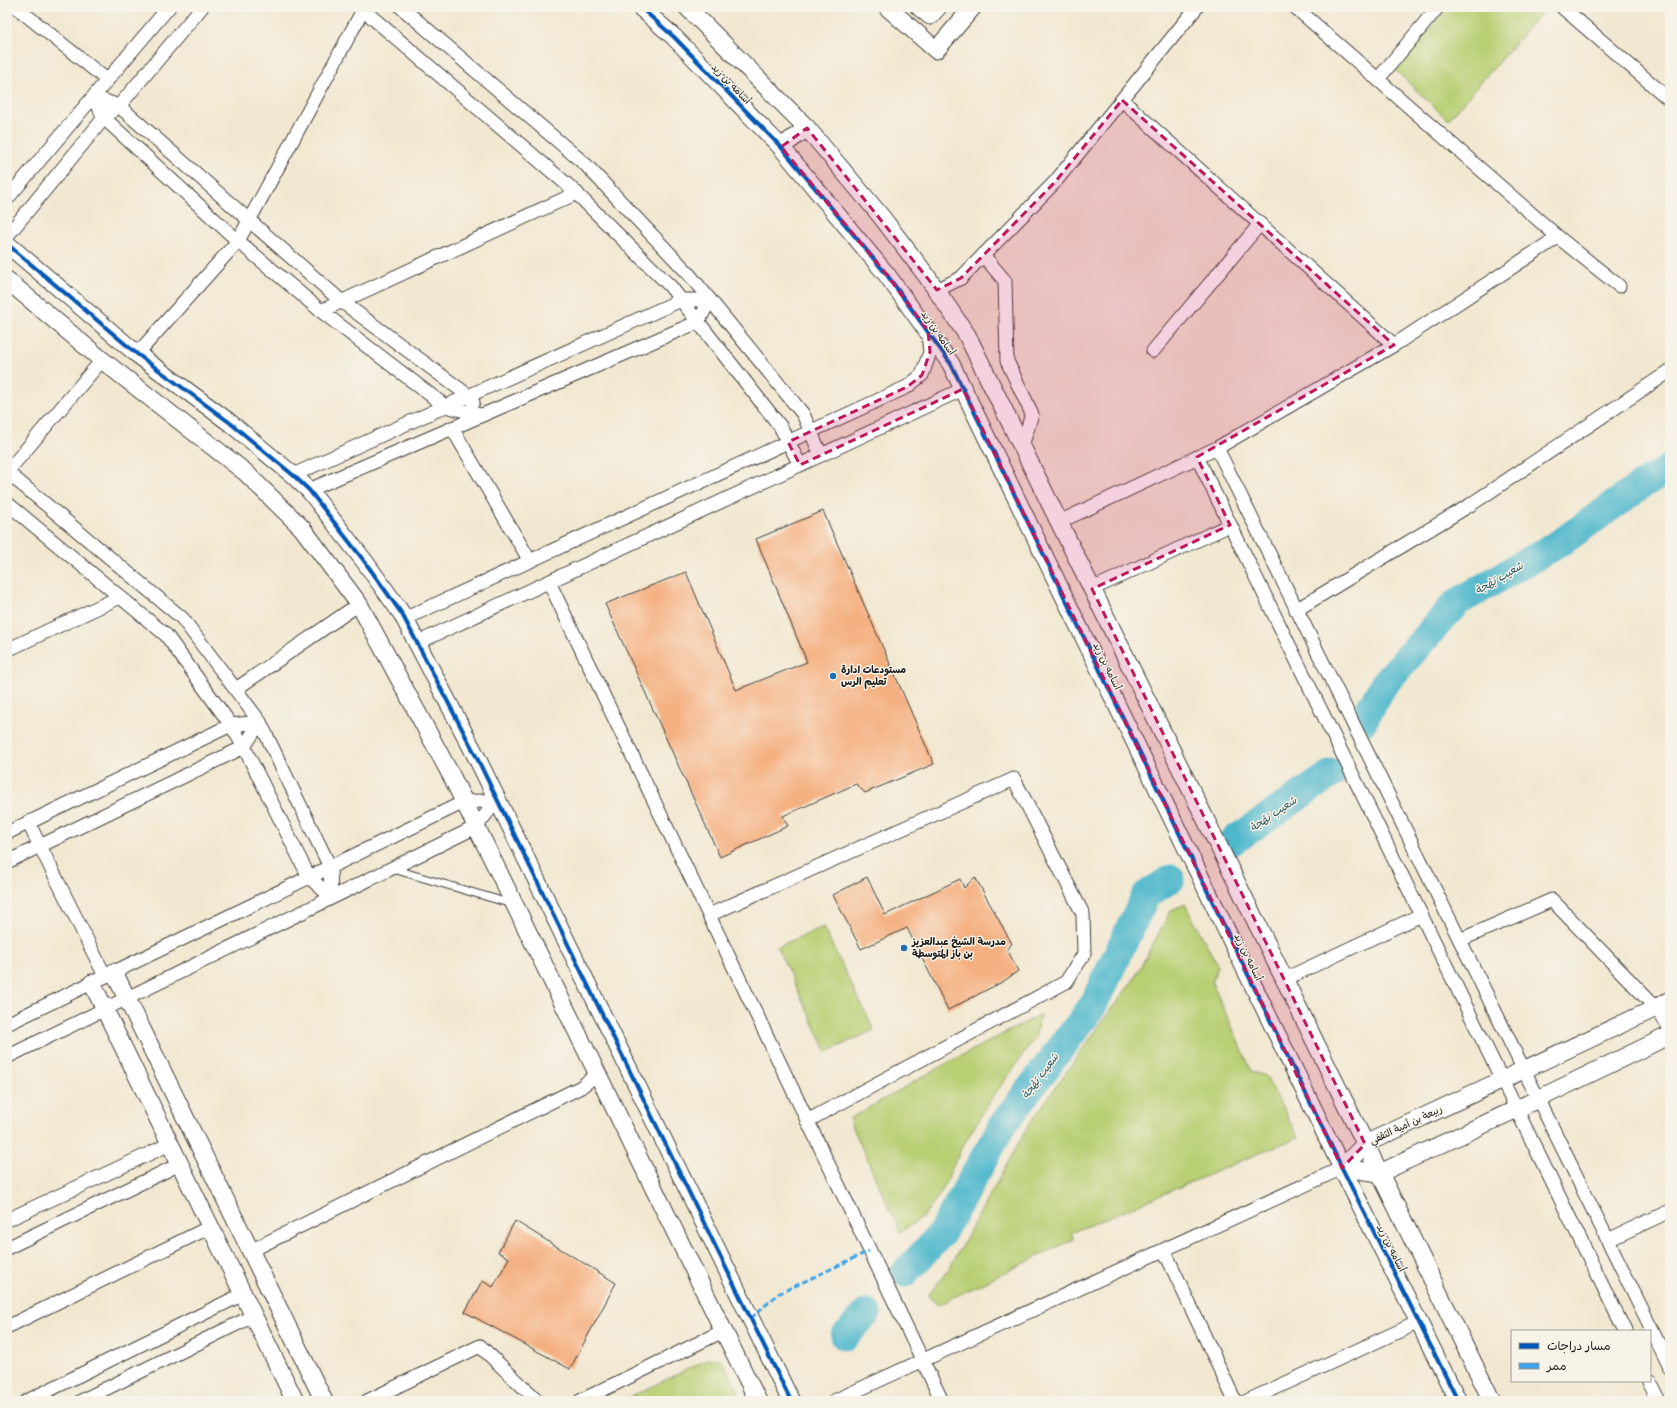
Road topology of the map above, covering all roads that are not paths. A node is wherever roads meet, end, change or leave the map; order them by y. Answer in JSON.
{"nodes":[{"id":1,"x":16,"y":7,"type":"edge"},
{"id":2,"x":169,"y":7,"type":"edge"},
{"id":3,"x":202,"y":7,"type":"edge"},
{"id":4,"x":640,"y":7,"type":"edge"},
{"id":5,"x":687,"y":7,"type":"edge"},
{"id":6,"x":887,"y":7,"type":"edge"},
{"id":7,"x":919,"y":7,"type":"edge"},
{"id":8,"x":938,"y":7,"type":"edge"},
{"id":9,"x":973,"y":7,"type":"edge"},
{"id":10,"x":1197,"y":7,"type":"edge"},
{"id":11,"x":1295,"y":7,"type":"edge"},
{"id":12,"x":1438,"y":7,"type":"edge"},
{"id":13,"x":1562,"y":7,"type":"edge"},
{"id":14,"x":404,"y":8,"type":"edge"},
{"id":15,"x":361,"y":9,"type":"edge"},
{"id":16,"x":107,"y":80,"type":"junction"},
{"id":17,"x":1378,"y":80,"type":"junction"},
{"id":18,"x":94,"y":97,"type":"junction"},
{"id":19,"x":1122,"y":100,"type":"junction"},
{"id":20,"x":1670,"y":100,"type":"edge"},
{"id":21,"x":119,"y":106,"type":"junction"},
{"id":22,"x":104,"y":118,"type":"junction"},
{"id":23,"x":807,"y":128,"type":"junction"},
{"id":24,"x":781,"y":147,"type":"junction"},
{"id":25,"x":577,"y":194,"type":"junction"},
{"id":26,"x":7,"y":199,"type":"edge"},
{"id":27,"x":250,"y":220,"type":"junction"},
{"id":28,"x":1260,"y":224,"type":"junction"},
{"id":29,"x":7,"y":236,"type":"edge"},
{"id":30,"x":1558,"y":237,"type":"junction"},
{"id":31,"x":238,"y":242,"type":"junction"},
{"id":32,"x":7,"y":244,"type":"edge"},
{"id":33,"x":984,"y":255,"type":"junction"},
{"id":34,"x":7,"y":280,"type":"edge"},
{"id":35,"x":1620,"y":286,"type":"dead end"},
{"id":36,"x":937,"y":290,"type":"junction"},
{"id":37,"x":681,"y":300,"type":"junction"},
{"id":38,"x":710,"y":300,"type":"junction"},
{"id":39,"x":341,"y":301,"type":"junction"},
{"id":40,"x":321,"y":311,"type":"junction"},
{"id":41,"x":698,"y":322,"type":"junction"},
{"id":42,"x":928,"y":331,"type":"junction"},
{"id":43,"x":1394,"y":345,"type":"junction"},
{"id":44,"x":1153,"y":351,"type":"dead end"},
{"id":45,"x":137,"y":354,"type":"junction"},
{"id":46,"x":102,"y":360,"type":"junction"},
{"id":47,"x":1670,"y":371,"type":"edge"},
{"id":48,"x":963,"y":389,"type":"junction"},
{"id":49,"x":469,"y":396,"type":"junction"},
{"id":50,"x":445,"y":406,"type":"junction"},
{"id":51,"x":481,"y":415,"type":"junction"},
{"id":52,"x":452,"y":428,"type":"junction"},
{"id":53,"x":810,"y":431,"type":"junction"},
{"id":54,"x":788,"y":442,"type":"junction"},
{"id":55,"x":1022,"y":446,"type":"junction"},
{"id":56,"x":1217,"y":448,"type":"junction"},
{"id":57,"x":821,"y":455,"type":"junction"},
{"id":58,"x":1197,"y":457,"type":"junction"},
{"id":59,"x":800,"y":465,"type":"junction"},
{"id":60,"x":7,"y":472,"type":"edge"},
{"id":61,"x":293,"y":475,"type":"junction"},
{"id":62,"x":309,"y":490,"type":"junction"},
{"id":63,"x":7,"y":503,"type":"edge"},
{"id":64,"x":1059,"y":522,"type":"junction"},
{"id":65,"x":1230,"y":525,"type":"junction"},
{"id":66,"x":530,"y":561,"type":"junction"},
{"id":67,"x":549,"y":582,"type":"junction"},
{"id":68,"x":1092,"y":589,"type":"junction"},
{"id":69,"x":120,"y":597,"type":"junction"},
{"id":70,"x":360,"y":604,"type":"junction"},
{"id":71,"x":1296,"y":610,"type":"junction"},
{"id":72,"x":404,"y":619,"type":"junction"},
{"id":73,"x":417,"y":643,"type":"junction"},
{"id":74,"x":7,"y":650,"type":"edge"},
{"id":75,"x":236,"y":689,"type":"junction"},
{"id":76,"x":260,"y":722,"type":"junction"},
{"id":77,"x":231,"y":725,"type":"junction"},
{"id":78,"x":244,"y":747,"type":"junction"},
{"id":79,"x":497,"y":800,"type":"junction"},
{"id":80,"x":464,"y":802,"type":"junction"},
{"id":81,"x":28,"y":822,"type":"junction"},
{"id":82,"x":476,"y":827,"type":"junction"},
{"id":83,"x":8,"y":830,"type":"edge"},
{"id":84,"x":40,"y":846,"type":"junction"},
{"id":85,"x":7,"y":862,"type":"edge"},
{"id":86,"x":330,"y":867,"type":"junction"},
{"id":87,"x":391,"y":868,"type":"junction"},
{"id":88,"x":309,"y":877,"type":"junction"},
{"id":89,"x":331,"y":897,"type":"junction"},
{"id":90,"x":514,"y":905,"type":"junction"},
{"id":91,"x":709,"y":915,"type":"junction"},
{"id":92,"x":1421,"y":915,"type":"junction"},
{"id":93,"x":1460,"y":940,"type":"junction"},
{"id":94,"x":104,"y":977,"type":"junction"},
{"id":95,"x":1284,"y":980,"type":"junction"},
{"id":96,"x":127,"y":999,"type":"junction"},
{"id":97,"x":1663,"y":1004,"type":"edge"},
{"id":98,"x":105,"y":1009,"type":"junction"},
{"id":99,"x":7,"y":1024,"type":"edge"},
{"id":100,"x":1670,"y":1028,"type":"edge"},
{"id":101,"x":1670,"y":1035,"type":"edge"},
{"id":102,"x":7,"y":1057,"type":"edge"},
{"id":103,"x":1524,"y":1070,"type":"junction"},
{"id":104,"x":597,"y":1074,"type":"junction"},
{"id":105,"x":1502,"y":1080,"type":"junction"},
{"id":106,"x":1538,"y":1099,"type":"junction"},
{"id":107,"x":1516,"y":1109,"type":"junction"},
{"id":108,"x":807,"y":1121,"type":"junction"},
{"id":109,"x":170,"y":1144,"type":"junction"},
{"id":110,"x":1365,"y":1144,"type":"junction"},
{"id":111,"x":180,"y":1164,"type":"junction"},
{"id":112,"x":1342,"y":1168,"type":"junction"},
{"id":113,"x":1380,"y":1173,"type":"junction"},
{"id":114,"x":1670,"y":1211,"type":"edge"},
{"id":115,"x":7,"y":1220,"type":"edge"},
{"id":116,"x":210,"y":1227,"type":"junction"},
{"id":117,"x":1608,"y":1240,"type":"junction"},
{"id":118,"x":7,"y":1248,"type":"edge"},
{"id":119,"x":1164,"y":1250,"type":"junction"},
{"id":120,"x":250,"y":1251,"type":"junction"},
{"id":121,"x":243,"y":1294,"type":"junction"},
{"id":122,"x":254,"y":1316,"type":"junction"},
{"id":123,"x":1419,"y":1322,"type":"junction"},
{"id":124,"x":7,"y":1327,"type":"edge"},
{"id":125,"x":1625,"y":1330,"type":"edge"},
{"id":126,"x":723,"y":1331,"type":"junction"},
{"id":127,"x":922,"y":1361,"type":"junction"},
{"id":128,"x":1670,"y":1366,"type":"edge"},
{"id":129,"x":1650,"y":1382,"type":"edge"},
{"id":130,"x":27,"y":1401,"type":"edge"},
{"id":131,"x":81,"y":1401,"type":"edge"},
{"id":132,"x":295,"y":1401,"type":"edge"},
{"id":133,"x":324,"y":1401,"type":"edge"},
{"id":134,"x":367,"y":1401,"type":"edge"},
{"id":135,"x":538,"y":1401,"type":"edge"},
{"id":136,"x":580,"y":1401,"type":"edge"},
{"id":137,"x":758,"y":1401,"type":"edge"},
{"id":138,"x":792,"y":1401,"type":"edge"},
{"id":139,"x":834,"y":1401,"type":"edge"},
{"id":140,"x":942,"y":1401,"type":"edge"},
{"id":141,"x":1235,"y":1401,"type":"edge"},
{"id":142,"x":1247,"y":1401,"type":"edge"},
{"id":143,"x":1458,"y":1401,"type":"edge"},
{"id":144,"x":1492,"y":1401,"type":"edge"},
{"id":145,"x":1659,"y":1401,"type":"edge"}],
"edges":[{"from":1,"to":16,"type":"street"},
{"from":2,"to":16,"type":"street"},
{"from":3,"to":21,"type":"street"},
{"from":4,"to":24,"type":"street","name":"أسامه بن زيد"},
{"from":5,"to":23,"type":"street","name":"أسامه بن زيد"},
{"from":6,"to":9,"type":"street"},
{"from":7,"to":8,"type":"street"},
{"from":10,"to":19,"type":"street"},
{"from":11,"to":17,"type":"street"},
{"from":12,"to":17,"type":"street"},
{"from":13,"to":20,"type":"street"},
{"from":14,"to":38,"type":"street"},
{"from":15,"to":25,"type":"street"},
{"from":15,"to":27,"type":"street"},
{"from":16,"to":18,"type":"street"},
{"from":17,"to":30,"type":"street"},
{"from":18,"to":21,"type":"street"},
{"from":18,"to":22,"type":"street"},
{"from":18,"to":26,"type":"street"},
{"from":19,"to":28,"type":"street"},
{"from":19,"to":33,"type":"street"},
{"from":21,"to":22,"type":"street"},
{"from":21,"to":27,"type":"street"},
{"from":22,"to":29,"type":"street"},
{"from":22,"to":31,"type":"street"},
{"from":23,"to":24,"type":"street"},
{"from":23,"to":36,"type":"street","name":"أسامه بن زيد"},
{"from":24,"to":42,"type":"street","name":"أسامه بن زيد"},
{"from":25,"to":37,"type":"street"},
{"from":25,"to":39,"type":"street"},
{"from":27,"to":31,"type":"street"},
{"from":27,"to":39,"type":"street"},
{"from":28,"to":43,"type":"street"},
{"from":28,"to":44,"type":"street"},
{"from":30,"to":35,"type":"street"},
{"from":30,"to":43,"type":"street"},
{"from":31,"to":40,"type":"street"},
{"from":31,"to":45,"type":"street"},
{"from":32,"to":45,"type":"street"},
{"from":33,"to":36,"type":"street"},
{"from":33,"to":55,"type":"street"},
{"from":34,"to":46,"type":"street"},
{"from":36,"to":55,"type":"street","name":"أسامه بن زيد"},
{"from":37,"to":38,"type":"street"},
{"from":37,"to":41,"type":"street"},
{"from":37,"to":49,"type":"street"},
{"from":38,"to":41,"type":"street"},
{"from":38,"to":53,"type":"street"},
{"from":39,"to":40,"type":"street"},
{"from":39,"to":49,"type":"street"},
{"from":40,"to":50,"type":"street"},
{"from":41,"to":51,"type":"street"},
{"from":41,"to":54,"type":"street"},
{"from":42,"to":48,"type":"street","name":"أسامه بن زيد"},
{"from":42,"to":53,"type":"street"},
{"from":43,"to":56,"type":"street"},
{"from":45,"to":61,"type":"street"},
{"from":46,"to":60,"type":"street"},
{"from":46,"to":70,"type":"street"},
{"from":47,"to":71,"type":"street"},
{"from":48,"to":57,"type":"street"},
{"from":48,"to":112,"type":"street","name":"أسامه بن زيد"},
{"from":49,"to":50,"type":"street"},
{"from":49,"to":51,"type":"street"},
{"from":50,"to":51,"type":"street"},
{"from":50,"to":61,"type":"street"},
{"from":51,"to":52,"type":"street"},
{"from":52,"to":62,"type":"street"},
{"from":52,"to":66,"type":"street"},
{"from":53,"to":54,"type":"street"},
{"from":53,"to":57,"type":"street"},
{"from":54,"to":59,"type":"street"},
{"from":54,"to":66,"type":"street"},
{"from":55,"to":64,"type":"street","name":"أسامه بن زيد"},
{"from":56,"to":58,"type":"street"},
{"from":56,"to":71,"type":"street"},
{"from":57,"to":59,"type":"street"},
{"from":58,"to":64,"type":"street"},
{"from":58,"to":65,"type":"street"},
{"from":59,"to":67,"type":"street"},
{"from":60,"to":75,"type":"street"},
{"from":61,"to":62,"type":"street"},
{"from":62,"to":72,"type":"street"},
{"from":63,"to":69,"type":"street"},
{"from":64,"to":68,"type":"street","name":"أسامه بن زيد"},
{"from":65,"to":68,"type":"street"},
{"from":65,"to":92,"type":"street"},
{"from":66,"to":72,"type":"street"},
{"from":67,"to":73,"type":"street"},
{"from":67,"to":91,"type":"street"},
{"from":68,"to":95,"type":"street","name":"أسامه بن زيد"},
{"from":69,"to":74,"type":"street"},
{"from":69,"to":77,"type":"street"},
{"from":70,"to":75,"type":"street"},
{"from":70,"to":80,"type":"street"},
{"from":71,"to":93,"type":"street"},
{"from":72,"to":73,"type":"street"},
{"from":73,"to":79,"type":"street"},
{"from":75,"to":76,"type":"street"},
{"from":76,"to":77,"type":"street"},
{"from":76,"to":78,"type":"street"},
{"from":76,"to":86,"type":"street"},
{"from":77,"to":78,"type":"street"},
{"from":77,"to":81,"type":"street"},
{"from":78,"to":84,"type":"street"},
{"from":78,"to":88,"type":"street"},
{"from":79,"to":80,"type":"street"},
{"from":79,"to":82,"type":"street"},
{"from":79,"to":138,"type":"street"},
{"from":80,"to":82,"type":"street"},
{"from":80,"to":86,"type":"street"},
{"from":81,"to":83,"type":"street"},
{"from":81,"to":84,"type":"street"},
{"from":82,"to":87,"type":"street"},
{"from":82,"to":90,"type":"street"},
{"from":84,"to":85,"type":"street"},
{"from":84,"to":94,"type":"street"},
{"from":86,"to":88,"type":"street"},
{"from":86,"to":89,"type":"street"},
{"from":87,"to":89,"type":"street"},
{"from":87,"to":90,"type":"lane"},
{"from":88,"to":89,"type":"street"},
{"from":88,"to":94,"type":"street"},
{"from":89,"to":96,"type":"street"},
{"from":90,"to":104,"type":"street"},
{"from":91,"to":108,"type":"street"},
{"from":91,"to":108,"type":"street"},
{"from":92,"to":95,"type":"street"},
{"from":92,"to":105,"type":"street"},
{"from":93,"to":97,"type":"street"},
{"from":93,"to":103,"type":"street"},
{"from":94,"to":96,"type":"street"},
{"from":94,"to":98,"type":"street"},
{"from":94,"to":99,"type":"street"},
{"from":95,"to":110,"type":"street","name":"أسامه بن زيد"},
{"from":96,"to":98,"type":"street"},
{"from":96,"to":120,"type":"street"},
{"from":97,"to":100,"type":"street"},
{"from":97,"to":103,"type":"street","name":"ربيعة بن أمية الثقفي"},
{"from":98,"to":102,"type":"street"},
{"from":98,"to":109,"type":"street"},
{"from":101,"to":106,"type":"street"},
{"from":103,"to":105,"type":"street","name":"ربيعة بن أمية الثقفي"},
{"from":103,"to":106,"type":"street"},
{"from":104,"to":120,"type":"street"},
{"from":104,"to":126,"type":"street"},
{"from":105,"to":107,"type":"street"},
{"from":105,"to":110,"type":"street","name":"ربيعة بن أمية الثقفي"},
{"from":106,"to":107,"type":"street"},
{"from":106,"to":117,"type":"street"},
{"from":107,"to":113,"type":"street"},
{"from":107,"to":125,"type":"street"},
{"from":108,"to":127,"type":"street"},
{"from":109,"to":111,"type":"street"},
{"from":109,"to":115,"type":"street"},
{"from":110,"to":112,"type":"street","name":"ربيعة بن أمية الثقفي"},
{"from":110,"to":113,"type":"street","name":"أسامه بن زيد"},
{"from":111,"to":116,"type":"street"},
{"from":111,"to":118,"type":"street"},
{"from":112,"to":113,"type":"street"},
{"from":112,"to":119,"type":"street"},
{"from":112,"to":123,"type":"street","name":"أسامه بن زيد"},
{"from":113,"to":144,"type":"street","name":"أسامه بن زيد"},
{"from":114,"to":117,"type":"street"},
{"from":116,"to":121,"type":"street"},
{"from":116,"to":124,"type":"street"},
{"from":117,"to":128,"type":"street"},
{"from":119,"to":127,"type":"street"},
{"from":119,"to":141,"type":"street"},
{"from":120,"to":133,"type":"street"},
{"from":121,"to":122,"type":"street"},
{"from":121,"to":130,"type":"street"},
{"from":122,"to":131,"type":"street"},
{"from":122,"to":132,"type":"street"},
{"from":123,"to":142,"type":"street"},
{"from":123,"to":143,"type":"street","name":"أسامه بن زيد"},
{"from":126,"to":136,"type":"street"},
{"from":126,"to":137,"type":"street"},
{"from":127,"to":139,"type":"street"},
{"from":127,"to":140,"type":"street"},
{"from":129,"to":145,"type":"street"},
{"from":134,"to":135,"type":"street"}]}
